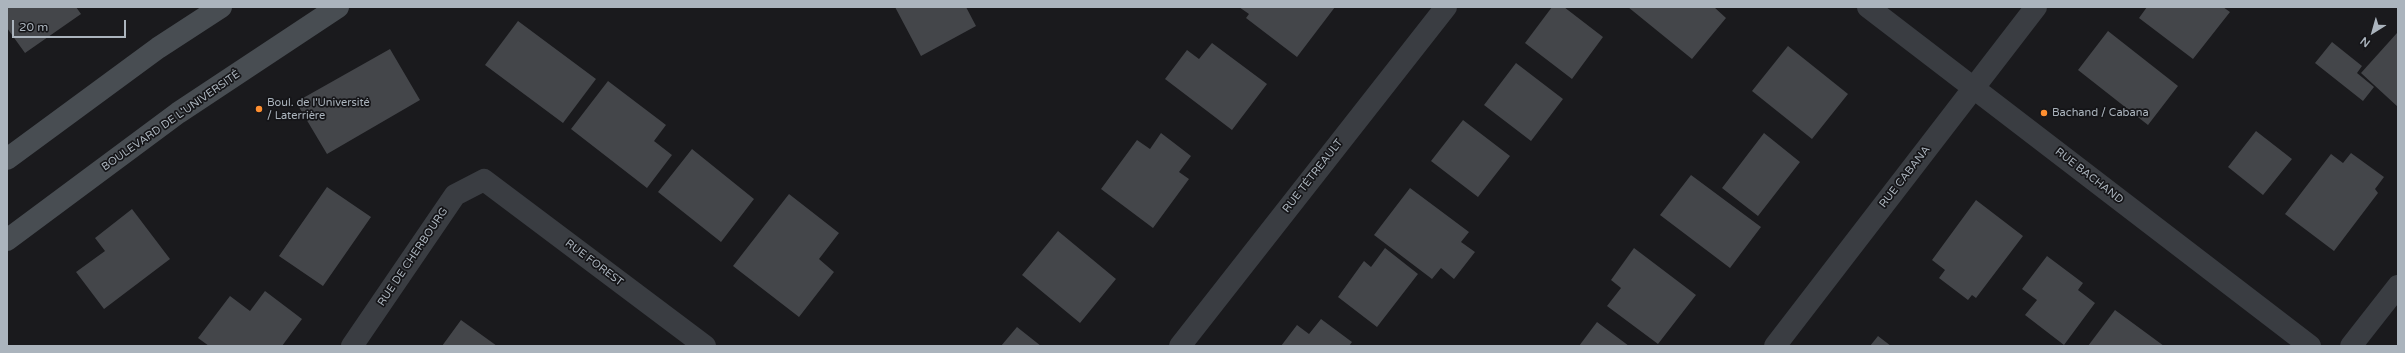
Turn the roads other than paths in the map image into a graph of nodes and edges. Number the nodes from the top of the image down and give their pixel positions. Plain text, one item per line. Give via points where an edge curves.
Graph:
1 (221, 7) edge
2 (338, 7) edge
3 (1446, 7) edge
4 (1868, 7) edge
5 (2036, 7) edge
6 (1974, 87) junction
7 (7, 159) edge
8 (484, 180) joint
9 (7, 240) edge
10 (2398, 286) edge
11 (352, 346) edge
12 (705, 346) edge
13 (1180, 346) edge
14 (1775, 346) edge
15 (2310, 346) edge
16 (2351, 346) edge

1 - 7 main road via 158,48
2 - 9 main road, BOULEVARD DE L'UNIVERSITÉ via 178,113
3 - 13 street, RUE TÉTREAULT
4 - 6 street, RUE BACHAND
5 - 6 street, RUE CABANA
6 - 14 street, RUE CABANA
6 - 15 street, RUE BACHAND
8 - 11 street, RUE DE CHERBOURG via 455,195
8 - 12 street, RUE FOREST
10 - 16 street

